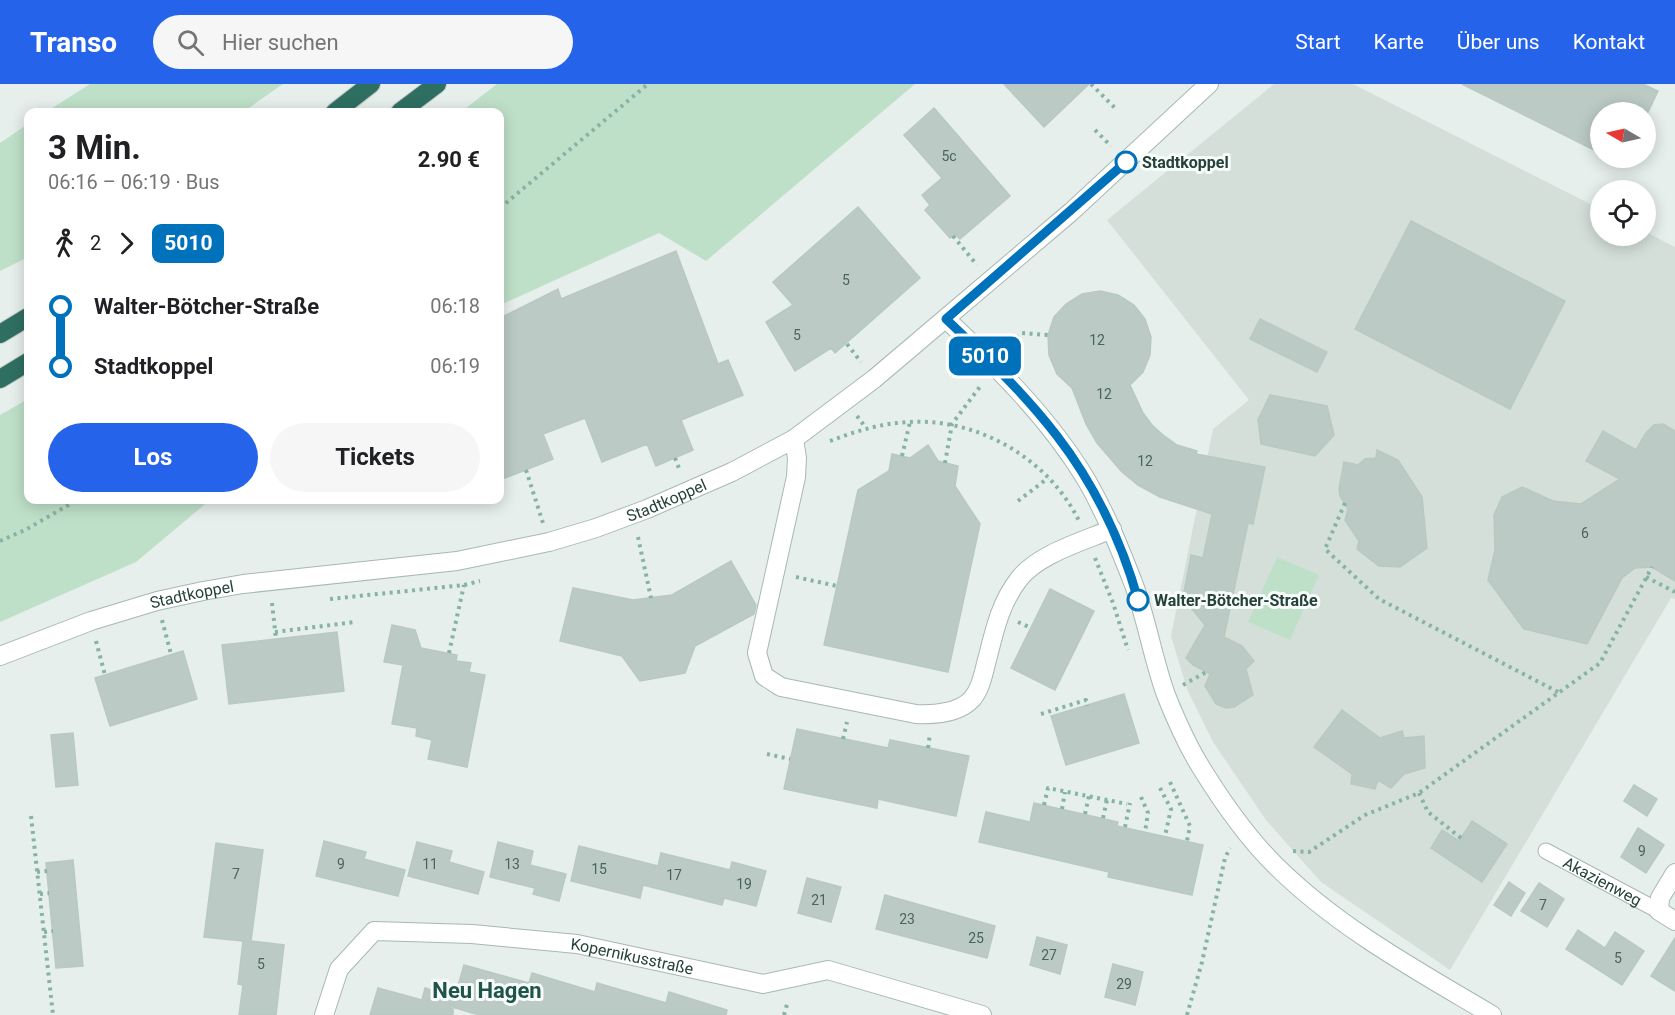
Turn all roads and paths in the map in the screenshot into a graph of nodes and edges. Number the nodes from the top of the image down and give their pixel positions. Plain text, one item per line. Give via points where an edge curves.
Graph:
1 (371, 84) edge
2 (437, 84) edge
3 (648, 84) edge
4 (1091, 84) edge
5 (1209, 84) edge
6 (340, 108) edge
7 (405, 108) edge
8 (1117, 110) dead end
9 (504, 205) edge
10 (953, 236) dead end
11 (991, 281) junction
12 (24, 319) edge
13 (946, 319) junction
14 (0, 334) edge
15 (24, 364) edge
16 (0, 379) edge
17 (910, 422) junction
18 (794, 439) junction
19 (902, 456) dead end
20 (797, 458) junction
21 (526, 470) dead end
22 (1048, 478) junction
23 (1018, 501) dead end
24 (1345, 503) dead end
25 (70, 504) edge
26 (1112, 529) junction
27 (648, 533) dead end
28 (638, 537) junction
29 (628, 540) dead end
30 (1088, 540) junction
31 (0, 541) edge
32 (549, 542) junction
33 (1652, 567) dead end
34 (774, 572) junction
35 (1646, 578) junction
36 (486, 579) dead end
37 (464, 585) junction
38 (837, 586) dead end
39 (1675, 592) edge
40 (651, 598) dead end
41 (329, 599) dead end
42 (157, 601) junction
43 (284, 602) dead end
44 (272, 603) junction
45 (261, 605) dead end
46 (173, 620) dead end
47 (91, 621) junction
48 (162, 622) junction
49 (355, 622) dead end
50 (151, 625) dead end
51 (275, 632) junction
52 (107, 639) dead end
53 (276, 639) dead end
54 (96, 643) junction
55 (86, 646) dead end
56 (449, 653) dead end
57 (171, 654) dead end
58 (0, 656) edge
59 (1130, 656) dead end
60 (105, 675) dead end
61 (1560, 693) junction
62 (1087, 706) dead end
63 (1041, 714) dead end
64 (766, 754) dead end
65 (790, 759) dead end
66 (1170, 782) dead end
67 (1160, 788) dead end
68 (1065, 792) junction
69 (1419, 793) junction
70 (1089, 796) junction
71 (1141, 797) dead end
72 (1107, 800) junction
73 (1044, 805) dead end
74 (1062, 809) dead end
75 (1085, 814) dead end
76 (31, 816) dead end
77 (1103, 818) dead end
78 (1125, 827) dead end
79 (1145, 832) dead end
80 (1165, 836) dead end
81 (1461, 838) dead end
82 (1187, 841) dead end
83 (1230, 848) dead end
84 (1546, 851) dead end
85 (1309, 852) dead end
86 (47, 871) dead end
87 (38, 872) junction
88 (1675, 873) edge
89 (49, 893) dead end
90 (40, 894) junction
91 (1659, 911) junction
92 (1675, 921) edge
93 (53, 931) dead end
94 (44, 932) junction
95 (55, 957) dead end
96 (47, 958) junction
97 (53, 1015) edge
98 (324, 1015) edge
99 (982, 1015) edge
100 (1187, 1015) edge
101 (1492, 1015) edge

1 - 6 highway
2 - 7 highway
3 - 9 path
4 - 8 path
5 - 11 street, Stadtkoppel
10 - 11 path
11 - 13 street, Stadtkoppel
12 - 14 highway
13 - 18 street, Stadtkoppel
13 - 26 street via 996,366 1058,437
15 - 16 highway
17 - 19 path
17 - 20 path via 866,428 817,445
17 - 22 path via 952,424 993,438 1023,455
18 - 20 street
18 - 32 street, Stadtkoppel via 688,492
20 - 34 street
21 - 32 path
22 - 23 path
22 - 30 path via 1074,511
24 - 61 path via 1325,549 1379,599
25 - 31 path
26 - 30 street
26 - 101 street via 1135,588 1166,694 1182,731 1205,775 1248,834 1298,886 1348,925
27 - 28 path
28 - 29 path
28 - 40 path
30 - 34 street via 1040,561 1020,577 999,613 980,686 971,700 954,710 933,715 781,687 764,676 757,652
30 - 59 path
32 - 42 street, Stadtkoppel via 457,561 243,584
33 - 35 path
34 - 38 path
35 - 39 path
35 - 61 path via 1600,663
36 - 37 path
37 - 41 path
37 - 56 path
42 - 47 street, Stadtkoppel
42 - 48 path
43 - 44 path
44 - 45 path
44 - 51 path
46 - 48 path
47 - 54 path
47 - 58 street, Stadtkoppel
48 - 50 path
48 - 57 path
49 - 51 path
51 - 53 path
52 - 54 path
54 - 55 path
54 - 60 path
61 - 69 path
62 - 63 path via 1086,700
64 - 65 path
66 - 82 path via 1190,826
67 - 80 path via 1171,809
68 - 70 path
68 - 73 path via 1048,788
68 - 74 path
69 - 81 path via 1428,812
69 - 85 path via 1365,815
70 - 72 path
70 - 75 path
71 - 79 path via 1148,813
72 - 77 path
72 - 78 path via 1128,804
76 - 87 path
83 - 100 path
84 - 91 lane, Akazienweg
86 - 87 path
87 - 90 path
88 - 91 street, Akazienweg via 1660,898
89 - 90 path
90 - 94 path
91 - 92 street, Akazienweg
93 - 94 path
94 - 96 path
95 - 96 path
96 - 97 path
98 - 99 street, Kopernikusstraße via 339,969 374,931 472,934 577,944 763,984 828,970

